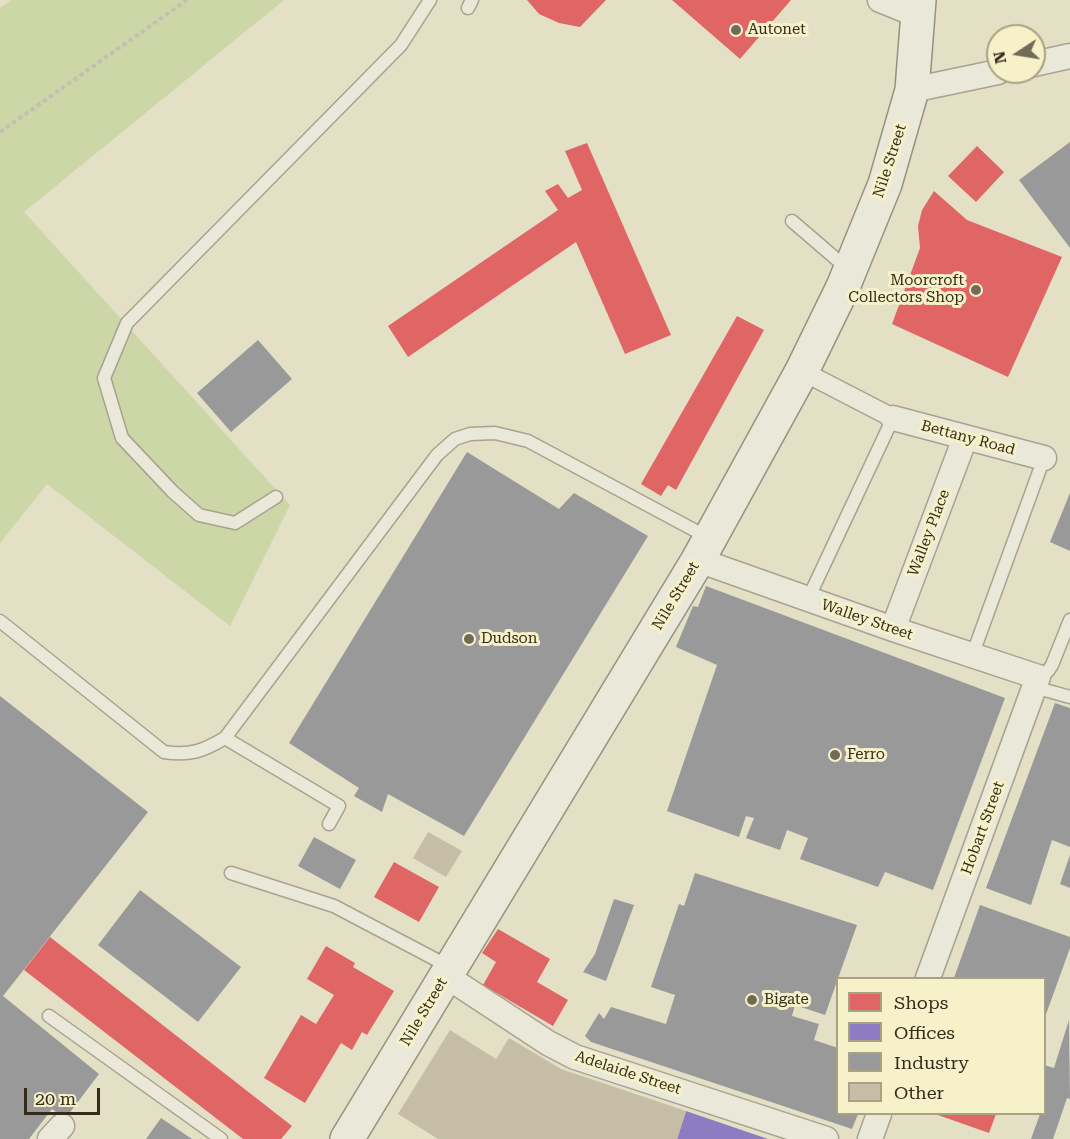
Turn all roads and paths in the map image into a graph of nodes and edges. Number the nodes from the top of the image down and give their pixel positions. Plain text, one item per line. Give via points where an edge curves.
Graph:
1 (187, 0) edge
2 (430, 0) edge
3 (880, 0) edge
4 (918, 8) edge
5 (1070, 56) edge
6 (1046, 61) edge
7 (986, 75) edge
8 (912, 90) junction
9 (0, 132) edge
10 (792, 221) dead end
11 (850, 270) junction
12 (802, 370) junction
13 (893, 418) junction
14 (965, 438) junction
15 (1044, 458) joint
16 (276, 497) dead end
17 (704, 549) junction
18 (808, 599) junction
19 (1070, 620) edge
20 (0, 621) edge
21 (893, 629) junction
22 (972, 656) junction
23 (1036, 682) junction
24 (1070, 697) edge
25 (225, 738) junction
26 (329, 824) dead end
27 (231, 873) dead end
28 (448, 972) junction
29 (928, 977) edge
30 (49, 1016) dead end
31 (878, 1115) edge
32 (357, 1134) edge
33 (221, 1139) edge
34 (826, 1139) edge
35 (870, 1139) edge

1 - 9 path
2 - 16 lane via 401,45 127,323 104,378 122,438 199,515 235,523
3 - 4 street
4 - 8 main road, Nile Street
5 - 6 street
7 - 8 street
8 - 11 main road, Nile Street via 885,184
10 - 11 lane
11 - 12 main road, Nile Street
12 - 13 street
12 - 17 main road, Nile Street
13 - 14 street, Bettany Road
13 - 18 lane
14 - 15 street, Bettany Road
14 - 21 street, Walley Place
15 - 22 lane
17 - 18 street, Walley Street
17 - 25 lane via 528,441 495,433 455,439 437,455
17 - 28 main road, Nile Street
18 - 21 street, Walley Street
19 - 23 lane via 1053,665
20 - 25 lane via 164,752 202,752
21 - 22 street, Walley Street
22 - 23 street, Walley Street
23 - 24 lane
23 - 29 street, Hobart Street
25 - 26 lane via 339,806
27 - 28 lane via 334,906
28 - 32 main road, Nile Street
28 - 34 street, Adelaide Street via 548,1043 575,1057
30 - 33 lane
31 - 35 street

